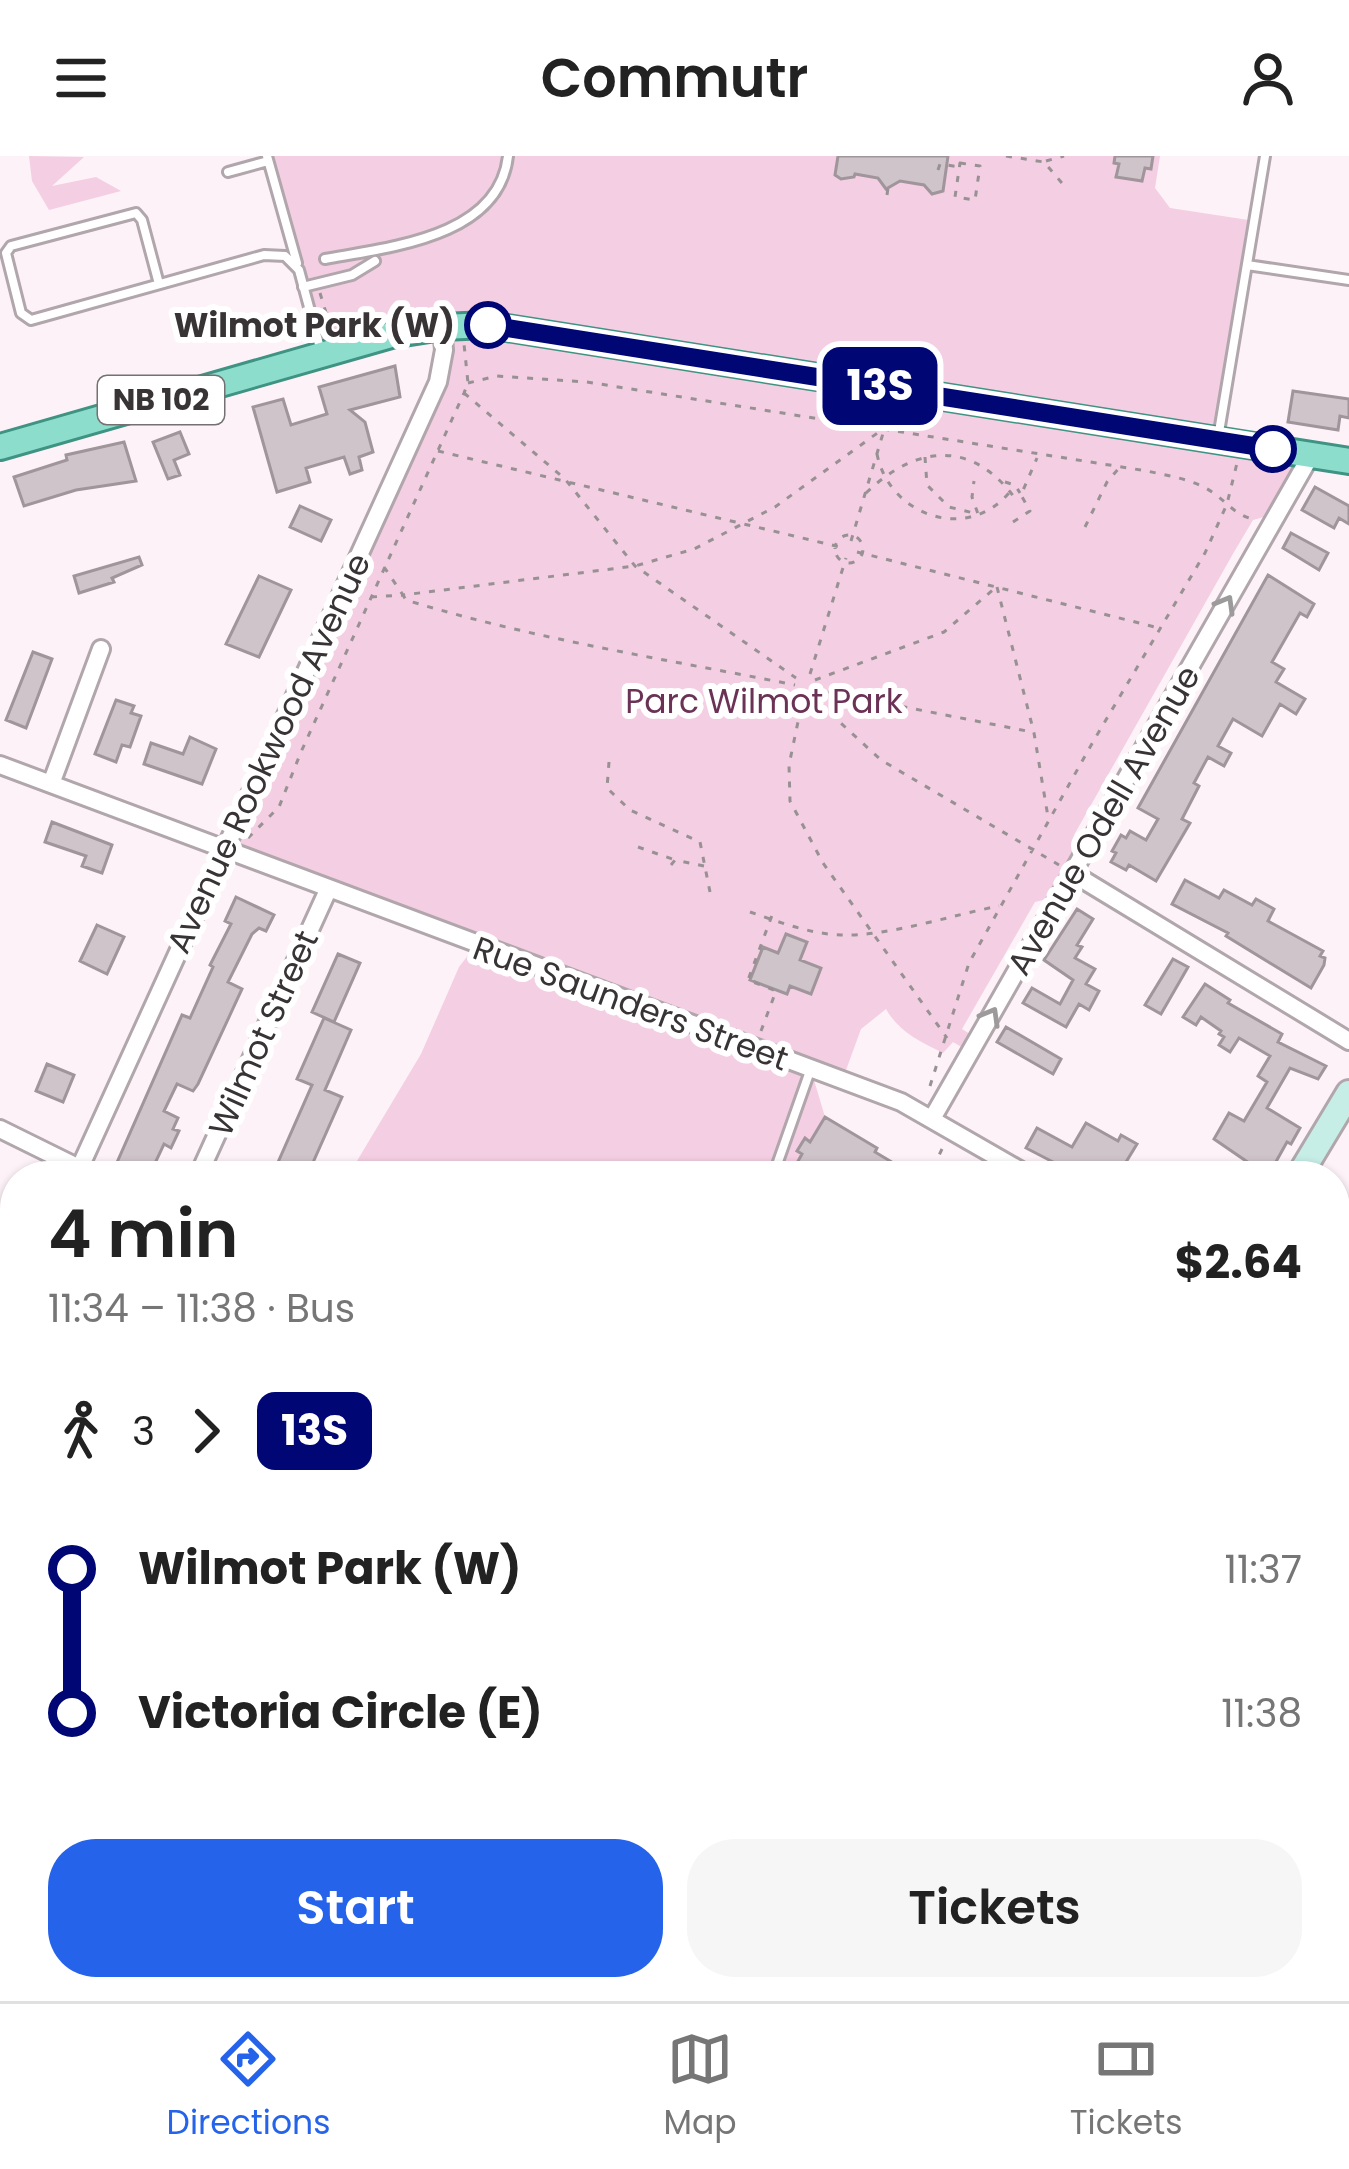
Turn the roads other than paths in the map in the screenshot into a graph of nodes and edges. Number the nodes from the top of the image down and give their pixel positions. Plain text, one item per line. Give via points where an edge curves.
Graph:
1 (508, 156) edge
2 (1265, 156) edge
3 (267, 159) edge
4 (228, 172) dead end
5 (3, 254) edge
6 (325, 259) dead end
7 (375, 261) dead end
8 (1247, 265) junction
9 (299, 270) junction
10 (1349, 280) edge
11 (159, 284) junction
12 (303, 286) junction
13 (442, 327) junction
14 (321, 355) junction
15 (1217, 440) junction
16 (0, 447) edge
17 (1311, 455) junction
18 (1349, 461) edge
19 (101, 649) dead end
20 (0, 765) edge
21 (51, 784) junction
22 (222, 850) junction
23 (1069, 871) junction
24 (328, 890) junction
25 (1349, 1041) edge
26 (810, 1069) junction
27 (1349, 1093) edge
28 (933, 1117) junction
29 (0, 1130) edge
30 (58, 1161) edge
31 (83, 1161) edge
32 (205, 1161) edge
33 (778, 1161) edge
34 (1005, 1161) edge
35 (1308, 1161) edge

1 - 6 lane via 492,202 472,219
2 - 8 lane
3 - 4 lane
3 - 9 lane
5 - 11 lane via 26,319
5 - 11 lane via 136,213
7 - 12 lane
8 - 10 lane
8 - 15 lane
9 - 11 lane via 274,254
9 - 12 lane
12 - 14 lane
13 - 14 main road, NB 102
13 - 15 main road, NB 102 via 488,325
13 - 22 street, Avenue Rookwood Avenue via 438,382
14 - 16 main road, NB 102
15 - 17 main road, NB 102
17 - 18 main road, NB 102
23 -> 17 street, Avenue Odell Avenue
19 - 21 street
20 - 21 street, Rue Saunders Street
21 - 22 street, Rue Saunders Street
22 - 24 street, Rue Saunders Street
22 - 31 street, Avenue Rookwood Avenue
23 - 25 street
28 -> 23 street, Avenue Odell Avenue
24 - 26 street, Rue Saunders Street
24 - 32 street, Wilmot Street
26 - 28 street, Rue Saunders Street
26 - 33 lane
27 - 35 main road
28 - 34 street, Rue Saunders Street
29 - 30 street

